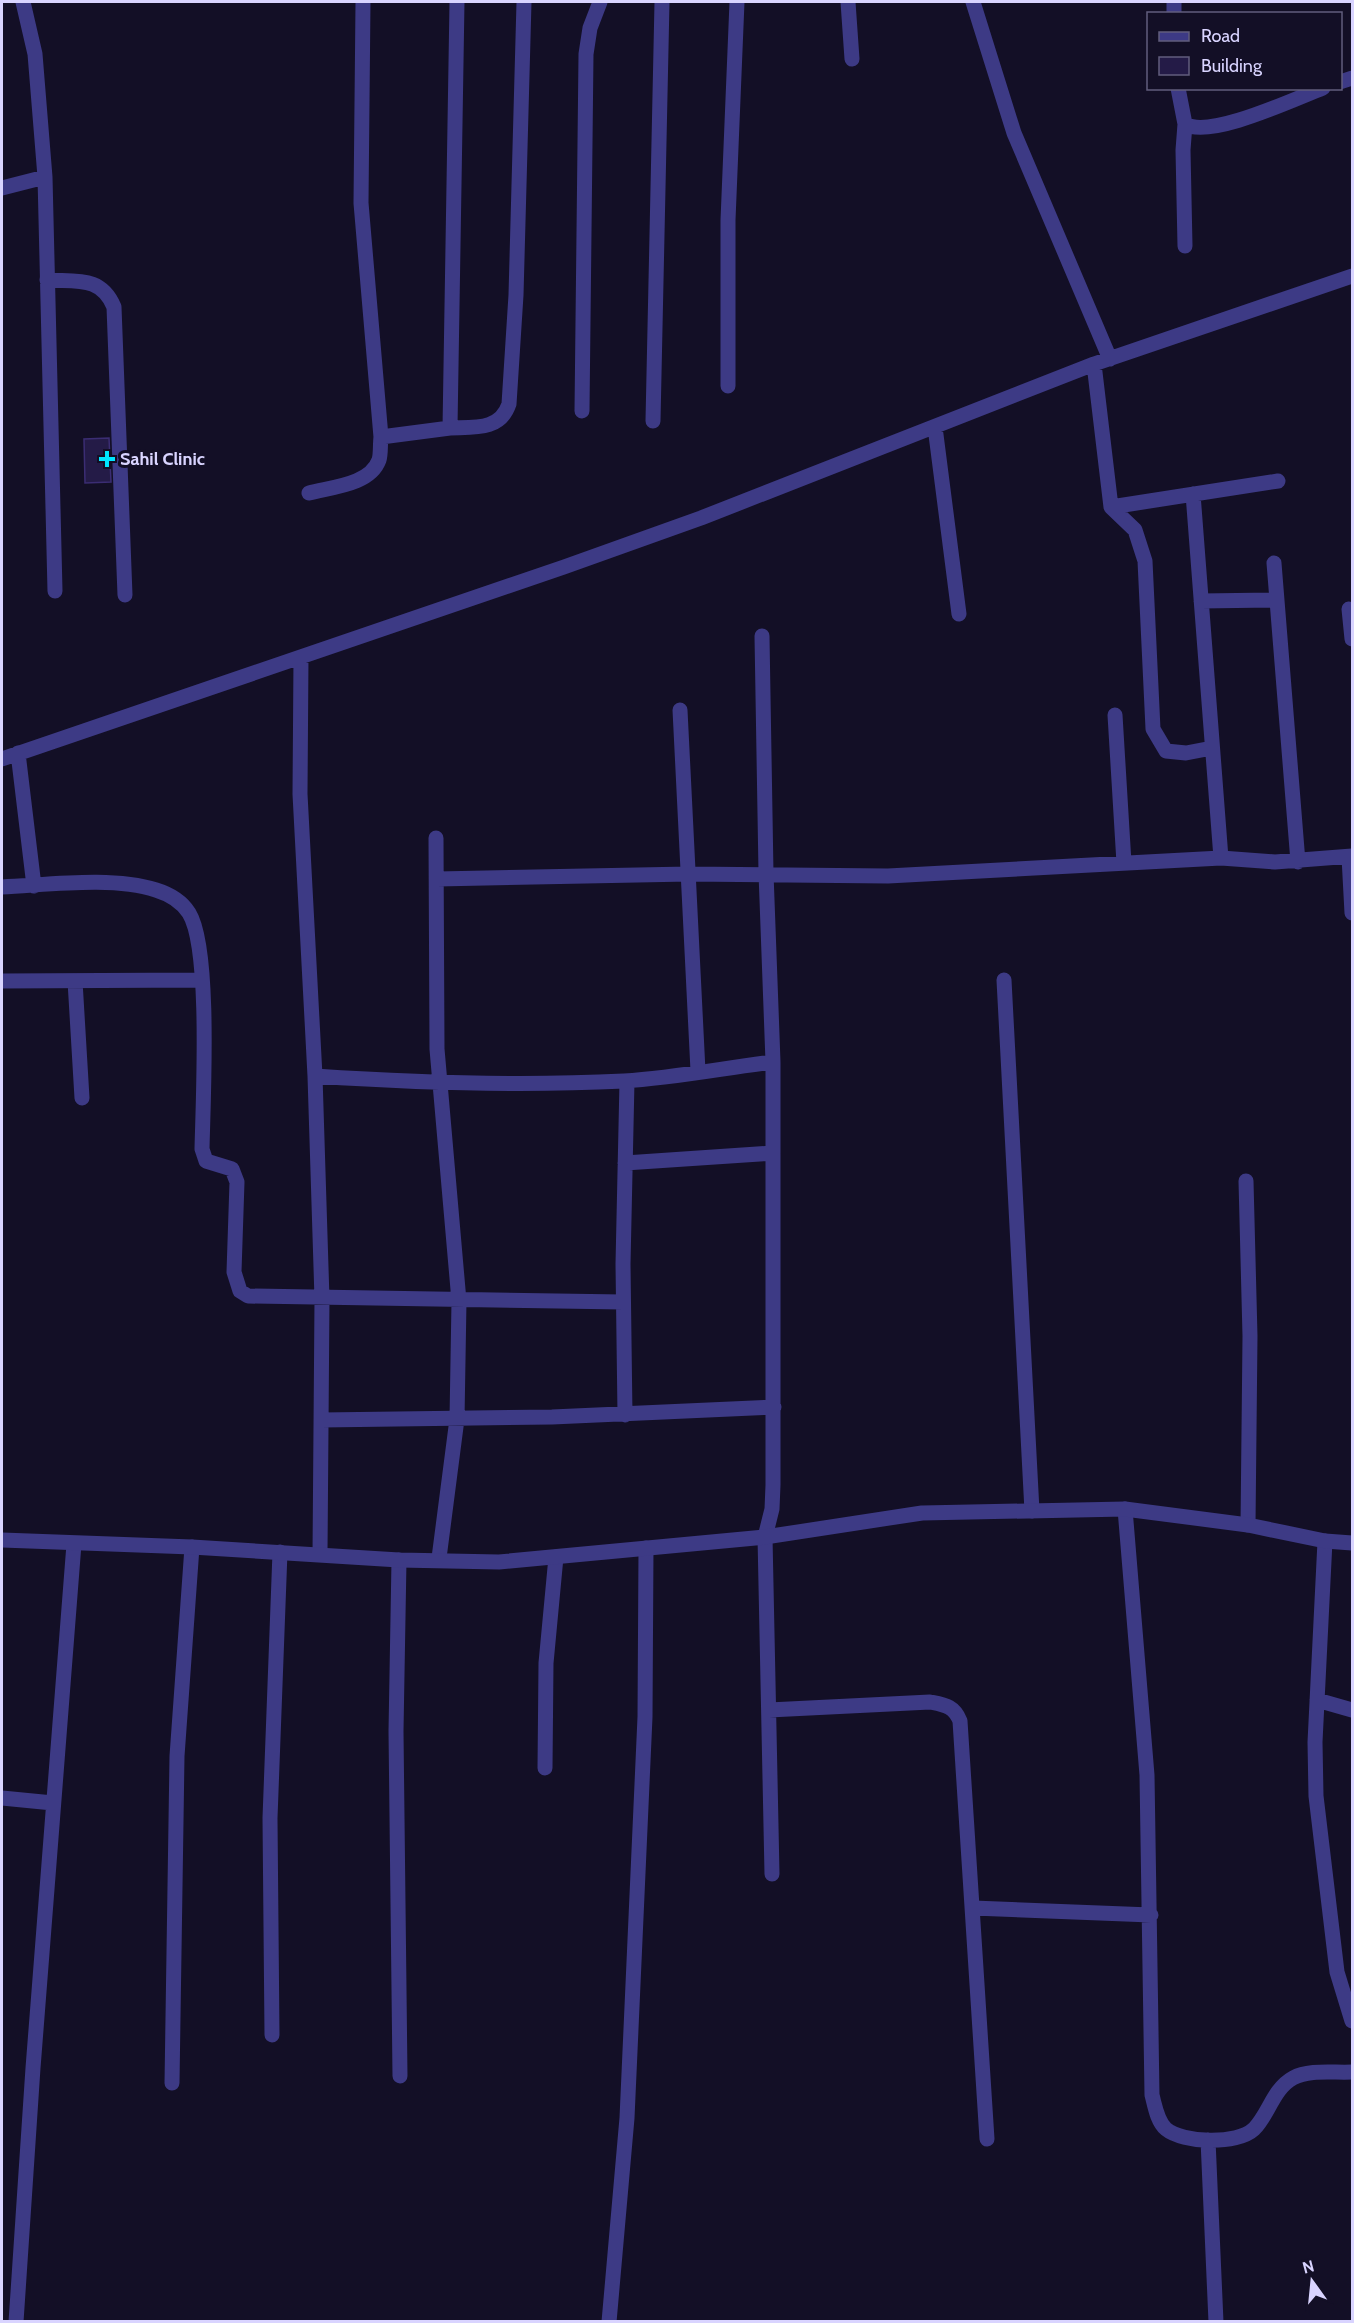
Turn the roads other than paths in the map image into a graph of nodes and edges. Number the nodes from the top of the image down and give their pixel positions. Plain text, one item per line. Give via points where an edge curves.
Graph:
1 (23, 2) edge
2 (363, 2) edge
3 (457, 2) edge
4 (524, 2) edge
5 (600, 2) edge
6 (662, 2) edge
7 (737, 2) edge
8 (848, 2) edge
9 (972, 2) edge
10 (852, 59) dead end
11 (1178, 90) edge
12 (1318, 90) edge
13 (1185, 124) junction
14 (45, 177) junction
15 (2, 188) edge
16 (1185, 246) dead end
17 (1353, 276) edge
18 (47, 280) junction
19 (1110, 359) junction
20 (1094, 364) junction
21 (728, 386) dead end
22 (582, 411) dead end
23 (653, 421) dead end
24 (935, 427) junction
25 (450, 428) junction
26 (381, 437) junction
27 (1278, 481) dead end
28 (309, 493) dead end
29 (1193, 494) junction
30 (1111, 507) junction
31 (1275, 563) dead end
32 (55, 591) dead end
33 (125, 595) dead end
34 (1277, 600) junction
35 (1201, 601) junction
36 (1349, 609) dead end
37 (959, 614) dead end
38 (762, 636) dead end
39 (1353, 639) edge
40 (301, 657) junction
41 (680, 710) dead end
42 (1115, 715) dead end
43 (1212, 748) junction
44 (18, 753) junction
45 (2, 759) edge
46 (436, 838) dead end
47 (1351, 856) edge
48 (1221, 858) junction
49 (1298, 862) junction
50 (1124, 863) junction
51 (766, 873) junction
52 (689, 874) junction
53 (437, 879) junction
54 (34, 886) junction
55 (2, 887) edge
56 (1353, 913) edge
57 (201, 980) junction
58 (1004, 980) dead end
59 (2, 981) edge
60 (75, 981) junction
61 (773, 1062) junction
62 (698, 1071) junction
63 (315, 1076) junction
64 (627, 1080) junction
65 (439, 1084) junction
66 (82, 1098) dead end
67 (773, 1154) junction
68 (625, 1163) junction
69 (1246, 1181) dead end
70 (322, 1299) junction
71 (459, 1301) junction
72 (623, 1302) junction
73 (774, 1407) junction
74 (626, 1415) junction
75 (456, 1419) junction
76 (321, 1420) junction
77 (1125, 1509) junction
78 (1032, 1511) junction
79 (1248, 1525) junction
80 (765, 1537) junction
81 (2, 1540) edge
82 (1325, 1541) junction
83 (1353, 1543) edge
84 (74, 1544) junction
85 (192, 1547) junction
86 (646, 1548) junction
87 (280, 1552) junction
88 (320, 1554) junction
89 (555, 1557) junction
90 (439, 1558) junction
91 (399, 1560) junction
92 (1317, 1700) junction
93 (769, 1710) junction
94 (1353, 1710) edge
95 (545, 1768) dead end
96 (2, 1798) edge
97 (53, 1803) junction
98 (772, 1874) dead end
99 (973, 1908) junction
100 (1151, 1915) junction
101 (1353, 2021) edge
102 (273, 2035) dead end
103 (1353, 2072) edge
104 (400, 2076) dead end
105 (172, 2083) dead end
106 (987, 2139) dead end
107 (1208, 2140) junction
108 (16, 2322) edge
109 (609, 2322) edge
110 (1216, 2322) edge

1 - 14 street via 34,54
2 - 26 street via 361,203
3 - 25 street
4 - 25 street via 509,404 502,419 490,425
5 - 22 street via 586,54
6 - 23 street
7 - 21 street via 728,220
8 - 10 street
9 - 19 street via 1014,133
11 - 13 street
12 - 13 street via 1205,129
13 - 16 street
14 - 15 street
14 - 18 street
17 - 19 street
18 - 32 street
18 - 33 street via 94,284 109,294 114,307
19 - 20 street
20 - 24 street
20 - 30 street
24 - 37 street
24 - 40 street via 690,522
25 - 26 street
26 - 28 street via 379,460 369,475
27 - 29 street
29 - 30 street
29 - 35 street
30 - 43 street via 1135,530 1145,561 1153,729 1166,750 1186,753
31 - 34 street
34 - 35 street
34 - 49 street
35 - 43 street
36 - 39 street
38 - 51 street
40 - 44 street
40 - 63 street via 300,794
41 - 52 street
42 - 50 street
43 - 48 street
44 - 45 street
44 - 54 street
46 - 53 street
47 - 49 street
47 - 56 street
48 - 49 street
48 - 50 street
50 - 51 street via 888,876
51 - 52 street
51 - 61 street
52 - 53 street
52 - 62 street
53 - 65 street
54 - 55 street
54 - 57 street via 131,884 178,900 197,934
57 - 60 street
57 - 70 street via 202,1149 206,1161 232,1169 237,1182 236,1283 248,1296
58 - 78 street
59 - 60 street
60 - 66 street
61 - 62 street
61 - 67 street
62 - 64 street
63 - 65 street
63 - 70 street
64 - 65 street
64 - 68 street
65 - 71 street
67 - 68 street
67 - 73 street
68 - 72 street
69 - 79 street via 1250,1336
70 - 71 street
70 - 76 street
71 - 72 street
71 - 75 street
72 - 74 street
73 - 74 street
73 - 80 street via 772,1509
74 - 75 street
75 - 76 street
75 - 90 street
76 - 88 street
77 - 78 street
77 - 79 street
77 - 100 street via 1147,1775
78 - 80 street via 922,1513
79 - 82 street
80 - 86 street
80 - 93 street
81 - 84 street
82 - 83 street
82 - 92 street
84 - 85 street
84 - 97 street
85 - 87 street
85 - 105 street via 177,1755
86 - 89 street
86 - 109 street via 645,1717 627,2118
87 - 88 street
87 - 102 street via 270,1818
88 - 91 street
89 - 90 street via 499,1562
89 - 95 street via 546,1663
90 - 91 street
91 - 104 street via 396,1731
92 - 94 street
92 - 101 street via 1316,1796 1337,1972
93 - 98 street
93 - 99 street via 930,1702 956,1711 960,1721
96 - 97 street
97 - 108 street
99 - 100 street
99 - 106 street
100 - 107 street via 1152,2095 1166,2129
103 - 107 street via 1306,2073 1293,2078 1282,2087 1254,2130 1240,2138
107 - 110 street

